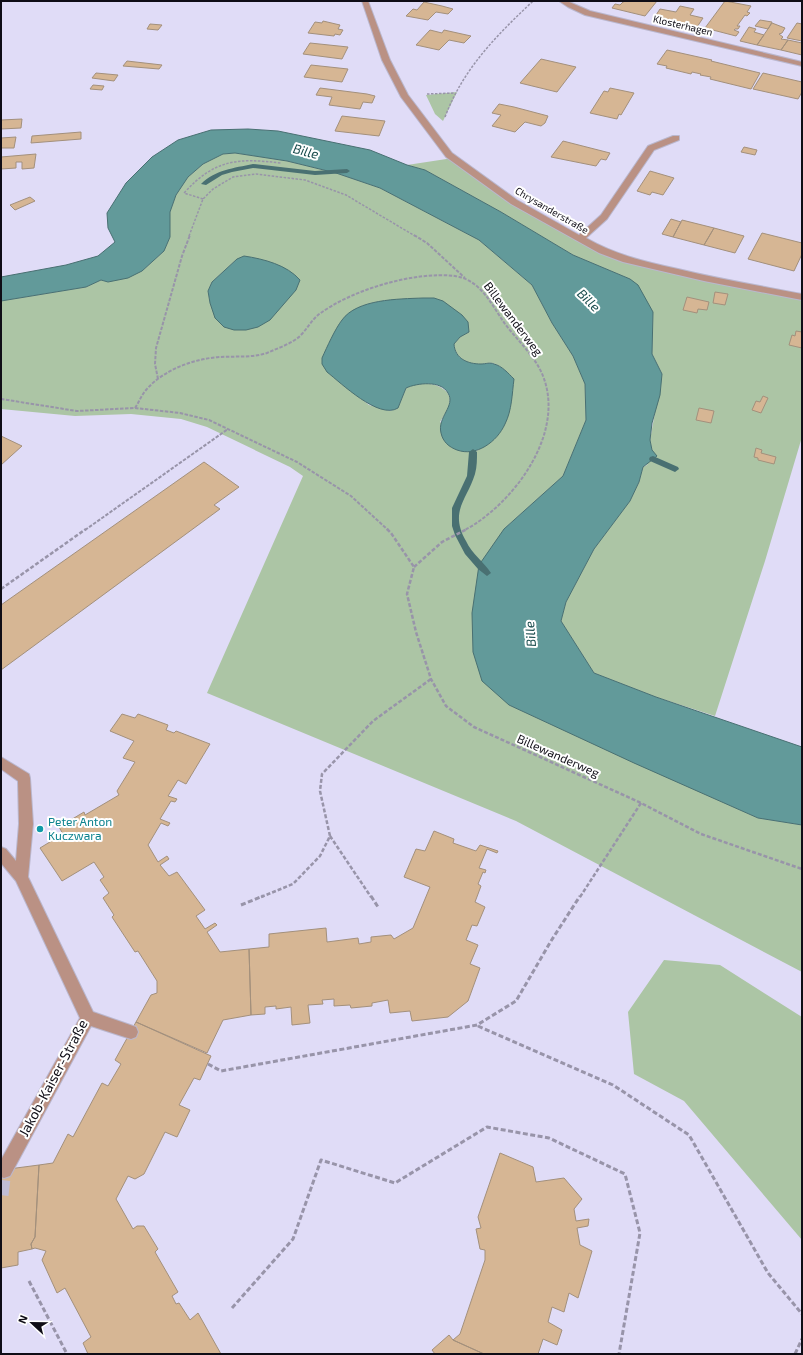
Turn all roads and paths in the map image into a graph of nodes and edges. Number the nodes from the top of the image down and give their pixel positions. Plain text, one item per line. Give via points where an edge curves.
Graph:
1 (365, 1) edge
2 (533, 1) edge
3 (562, 1) edge
4 (802, 64) edge
5 (436, 138) junction
6 (676, 138) dead end
7 (281, 162) dead end
8 (203, 199) junction
9 (580, 239) junction
10 (465, 278) junction
11 (802, 297) edge
12 (158, 379) junction
13 (2, 399) edge
14 (135, 408) junction
15 (228, 429) junction
16 (414, 567) junction
17 (1, 589) edge
18 (431, 679) junction
19 (1, 762) edge
20 (641, 803) junction
21 (330, 836) junction
22 (1, 853) edge
23 (802, 869) edge
24 (21, 877) junction
25 (241, 905) dead end
26 (378, 908) dead end
27 (88, 1018) junction
28 (477, 1025) junction
29 (131, 1032) dead end
30 (208, 1064) dead end
31 (4, 1170) dead end
32 (29, 1281) dead end
33 (232, 1308) dead end
34 (802, 1314) edge
35 (802, 1339) edge
36 (67, 1354) edge
37 (619, 1354) edge
38 (795, 1354) edge

1 - 5 street, Chrysanderstraße via 386,60 404,95
2 - 5 path via 475,62 455,93
3 - 4 street, Klosterhagen via 588,13
5 - 9 street, Chrysanderstraße via 449,155 508,198
6 - 9 street via 651,148 604,217
7 - 8 path via 252,159 228,162 206,172 184,193
8 - 10 path via 213,189 233,177 256,174 305,180 346,195 383,216 427,243
8 - 12 path via 182,256 156,348 155,364
9 - 11 street, Chrysanderstraße via 626,260
10 - 12 path, Billewanderweg via 441,276 389,283 361,291 316,317 299,336 283,346 262,354 216,357 191,363
10 - 16 path, Billewanderweg via 479,285 532,356 546,385 549,412 539,450 512,494 479,522 442,542
12 - 14 path, Billewanderweg via 146,390
13 - 14 path via 77,411
14 - 15 path via 180,413 209,420
15 - 16 path via 297,462 351,496 391,533
15 - 17 path
16 - 18 path, Billewanderweg via 407,594
18 - 20 path, Billewanderweg via 446,706 474,728
18 - 21 path via 373,721 322,774 320,791
19 - 24 street via 24,778 26,824
20 - 23 path, Billewanderweg via 701,834
20 - 28 path via 551,941 516,1001
21 - 25 path via 320,856 293,884
21 - 26 path
22 - 24 street, Jakob-Kaiser-Straße
24 - 27 street, Jakob-Kaiser-Straße
27 - 29 street
27 - 31 street, Jakob-Kaiser-Straße
28 - 30 path via 221,1071
28 - 34 path via 612,1085 689,1135 768,1273
32 - 36 path
33 - 37 path via 293,1239 321,1160 395,1183 487,1127 549,1138 625,1174 640,1233
35 - 38 path

